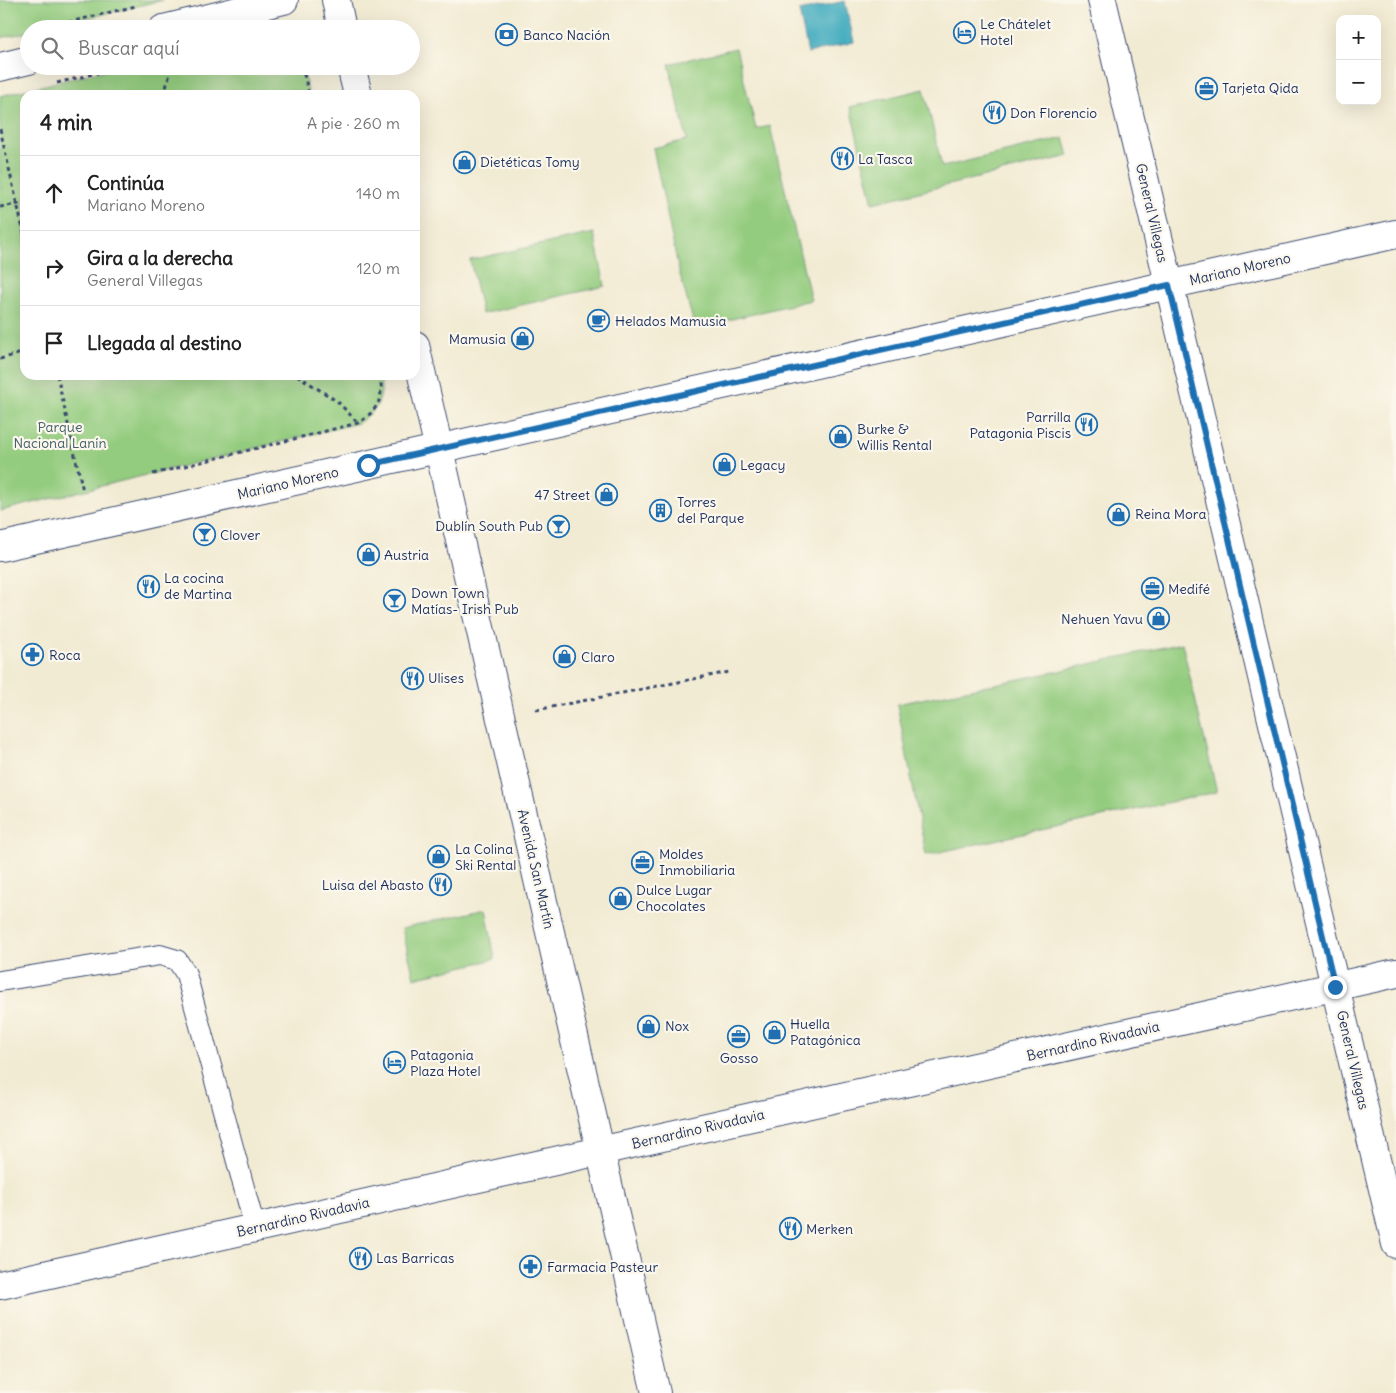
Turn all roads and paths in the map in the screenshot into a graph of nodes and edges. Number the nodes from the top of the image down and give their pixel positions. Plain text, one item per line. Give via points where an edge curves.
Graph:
1 (336, 0) edge
2 (1102, 0) edge
3 (274, 1) edge
4 (144, 4) dead end
5 (78, 20) edge
6 (199, 20) edge
7 (340, 20) edge
8 (20, 62) edge
9 (0, 67) edge
10 (89, 75) edge
11 (170, 75) edge
12 (304, 75) edge
13 (353, 75) edge
14 (48, 85) dead end
15 (165, 90) edge
16 (308, 90) edge
17 (357, 90) edge
18 (0, 129) edge
19 (18, 205) junction
20 (0, 207) edge
21 (20, 214) edge
22 (1396, 234) edge
23 (1169, 285) junction
24 (20, 353) edge
25 (0, 359) edge
26 (420, 367) edge
27 (58, 380) edge
28 (305, 380) edge
29 (381, 380) edge
30 (358, 423) junction
31 (439, 449) junction
32 (149, 475) dead end
33 (92, 489) dead end
34 (0, 547) edge
35 (729, 672) dead end
36 (501, 717) junction
37 (1396, 973) edge
38 (0, 981) edge
39 (1335, 987) junction
40 (601, 1151) junction
41 (255, 1228) junction
42 (1396, 1244) edge
43 (0, 1285) edge
44 (656, 1393) edge

1 - 7 street
2 - 23 street, General Villegas
3 - 6 street
4 - 5 path
8 - 9 street
10 - 14 path
11 - 15 path
12 - 16 path
13 - 17 street
18 - 19 path
19 - 20 path
19 - 21 path
22 - 23 street, Mariano Moreno
23 - 31 street, Mariano Moreno
23 - 39 street, General Villegas
24 - 25 path
26 - 31 street, Avenida San Martín
27 - 33 path via 83,491
28 - 30 path via 338,402
29 - 30 path via 379,402 371,414
30 - 32 path
31 - 34 street, Mariano Moreno
31 - 36 street, Avenida San Martín
35 - 36 path
36 - 40 street, Avenida San Martín
37 - 39 street, Bernardino Rivadavia
38 - 41 lane via 160,955 177,960 186,974
39 - 40 street, Bernardino Rivadavia
39 - 42 street, General Villegas
40 - 41 street, Bernardino Rivadavia
40 - 44 street, Avenida San Martín
41 - 43 street, Bernardino Rivadavia

